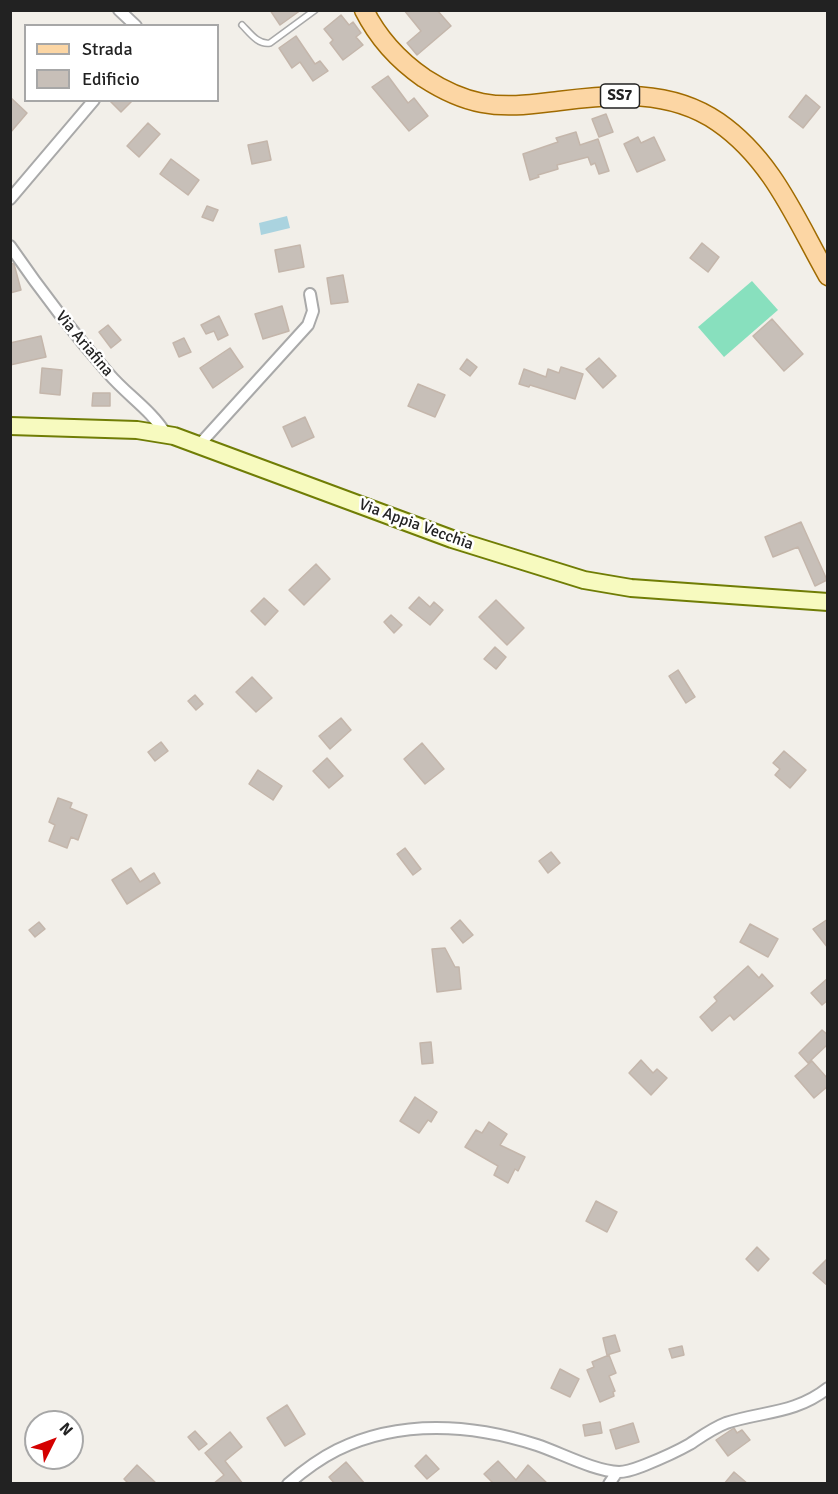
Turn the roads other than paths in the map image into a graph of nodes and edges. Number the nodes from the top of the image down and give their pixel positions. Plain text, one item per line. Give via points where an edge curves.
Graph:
1 (119, 10) edge
2 (315, 10) edge
3 (364, 10) edge
4 (134, 24) edge
5 (242, 25) dead end
6 (92, 102) edge
7 (10, 199) edge
8 (10, 246) edge
9 (828, 276) edge
10 (310, 294) dead end
11 (10, 426) edge
12 (166, 434) junction
13 (199, 445) junction
14 (828, 602) edge
15 (828, 1388) edge
16 (617, 1472) junction
17 (288, 1484) edge
18 (609, 1484) edge

1 - 4 street
2 - 5 lane via 270,44 258,41
3 - 9 main road, SS7 via 401,61 438,86 471,100 522,105 645,96 681,104 712,118 740,139 771,176
6 - 7 street
8 - 12 street, Via Ariafina via 72,332
10 - 13 street via 313,311 308,325
11 - 12 main road, Via Appia Vecchia
12 - 13 main road, Via Appia Vecchia
13 - 14 main road, Via Appia Vecchia via 452,539 584,580 631,588
15 - 16 street via 797,1407 722,1425 669,1455
16 - 17 street via 510,1437 433,1427 395,1432 346,1446
16 - 18 street

